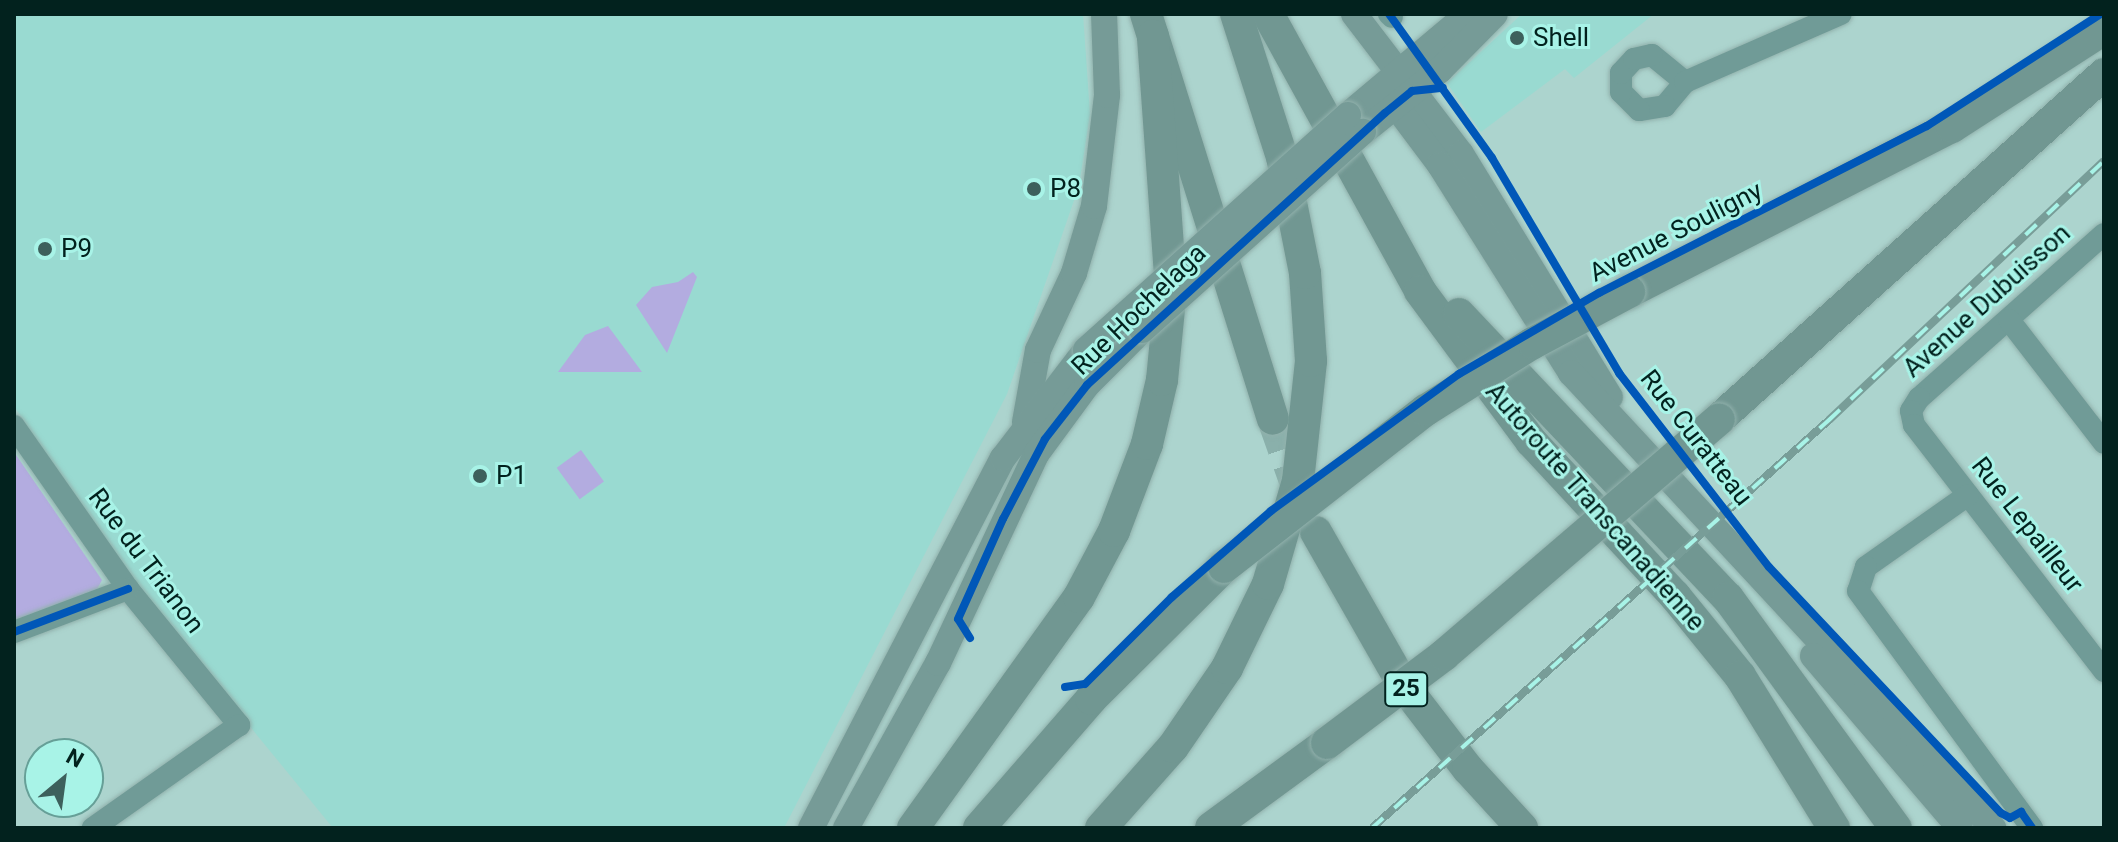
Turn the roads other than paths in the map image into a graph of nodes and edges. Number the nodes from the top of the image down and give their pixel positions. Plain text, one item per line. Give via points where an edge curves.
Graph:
1 (1104, 14) edge
2 (1236, 14) edge
3 (1268, 14) edge
4 (1354, 14) edge
5 (1468, 14) edge
6 (1495, 14) edge
7 (1841, 14) edge
8 (1150, 25) edge
9 (2104, 29) edge
10 (2104, 74) edge
11 (1685, 82) dead end
12 (1402, 89) junction
13 (1344, 119) junction
14 (2104, 234) edge
15 (2009, 320) junction
16 (1054, 327) junction
17 (1087, 368) junction
18 (1911, 411) joint
19 (1273, 419) tunnel mouth
20 (14, 426) edge
21 (1025, 426) junction
22 (2104, 443) edge
23 (1968, 495) junction
24 (1316, 532) tunnel mouth
25 (1746, 567) junction
26 (128, 589) junction
27 (14, 632) edge
28 (2104, 671) edge
29 (1106, 822) edge
30 (93, 828) edge
31 (811, 828) edge
32 (846, 828) edge
33 (913, 828) edge
34 (979, 828) edge
35 (1211, 828) edge
36 (1522, 828) edge
37 (1834, 828) edge
38 (1896, 828) edge
39 (1960, 828) edge
40 (1993, 828) edge
41 (2032, 828) edge

1 - 16 main road via 1108,86 1099,175 1086,237
2 - 29 highway via 1293,206 1308,293 1311,361 1298,481 1285,536 1227,668 1185,731
3 - 13 highway, Autoroute Transcanadienne
4 - 12 main road, Rue Curatteau
5 - 12 main road, Rue Hochelaga
6 - 12 main road, Rue Hochelaga via 1456,56
7 - 11 street
8 - 19 highway
8 - 33 highway via 1171,279 1165,359 1147,444 1114,531 1079,597
9 - 34 highway, Avenue Souligny, bridge via 1952,127 1629,292 1509,357 1417,416 1224,567 1101,688
10 - 35 highway, bridge via 1719,419 1444,655
12 - 13 main road, Rue Hochelaga
12 - 25 main road, Rue Curatteau via 1461,154 1654,463
13 - 17 main road, Rue Hochelaga, bridge
13 - 37 highway, Autoroute Transcanadienne via 1420,291 1489,388 1716,645 1772,724
13 - 38 highway via 1455,308 1728,598
14 - 15 street, Avenue Dubuisson
15 - 18 street, Avenue Dubuisson via 1919,398
15 - 22 street
16 - 17 main road via 1060,352
16 - 21 main road via 1036,359
17 - 21 main road, Rue Hochelaga
17 - 32 main road, Rue Hochelaga via 1025,473 938,663
18 - 23 street, Rue Lepailleur via 1914,425
20 - 26 street, Rue du Trianon
21 - 31 main road, Rue Hochelaga via 989,484
23 - 28 street, Rue Lepailleur
23 - 41 street via 1866,567 1857,582 1863,600
24 - 36 highway, 25 via 1362,620 1425,715
25 - 39 main road, Rue Curatteau via 1835,685
25 - 40 main road, Rue Curatteau
26 - 27 street
26 - 30 street, Rue du Trianon via 239,725

